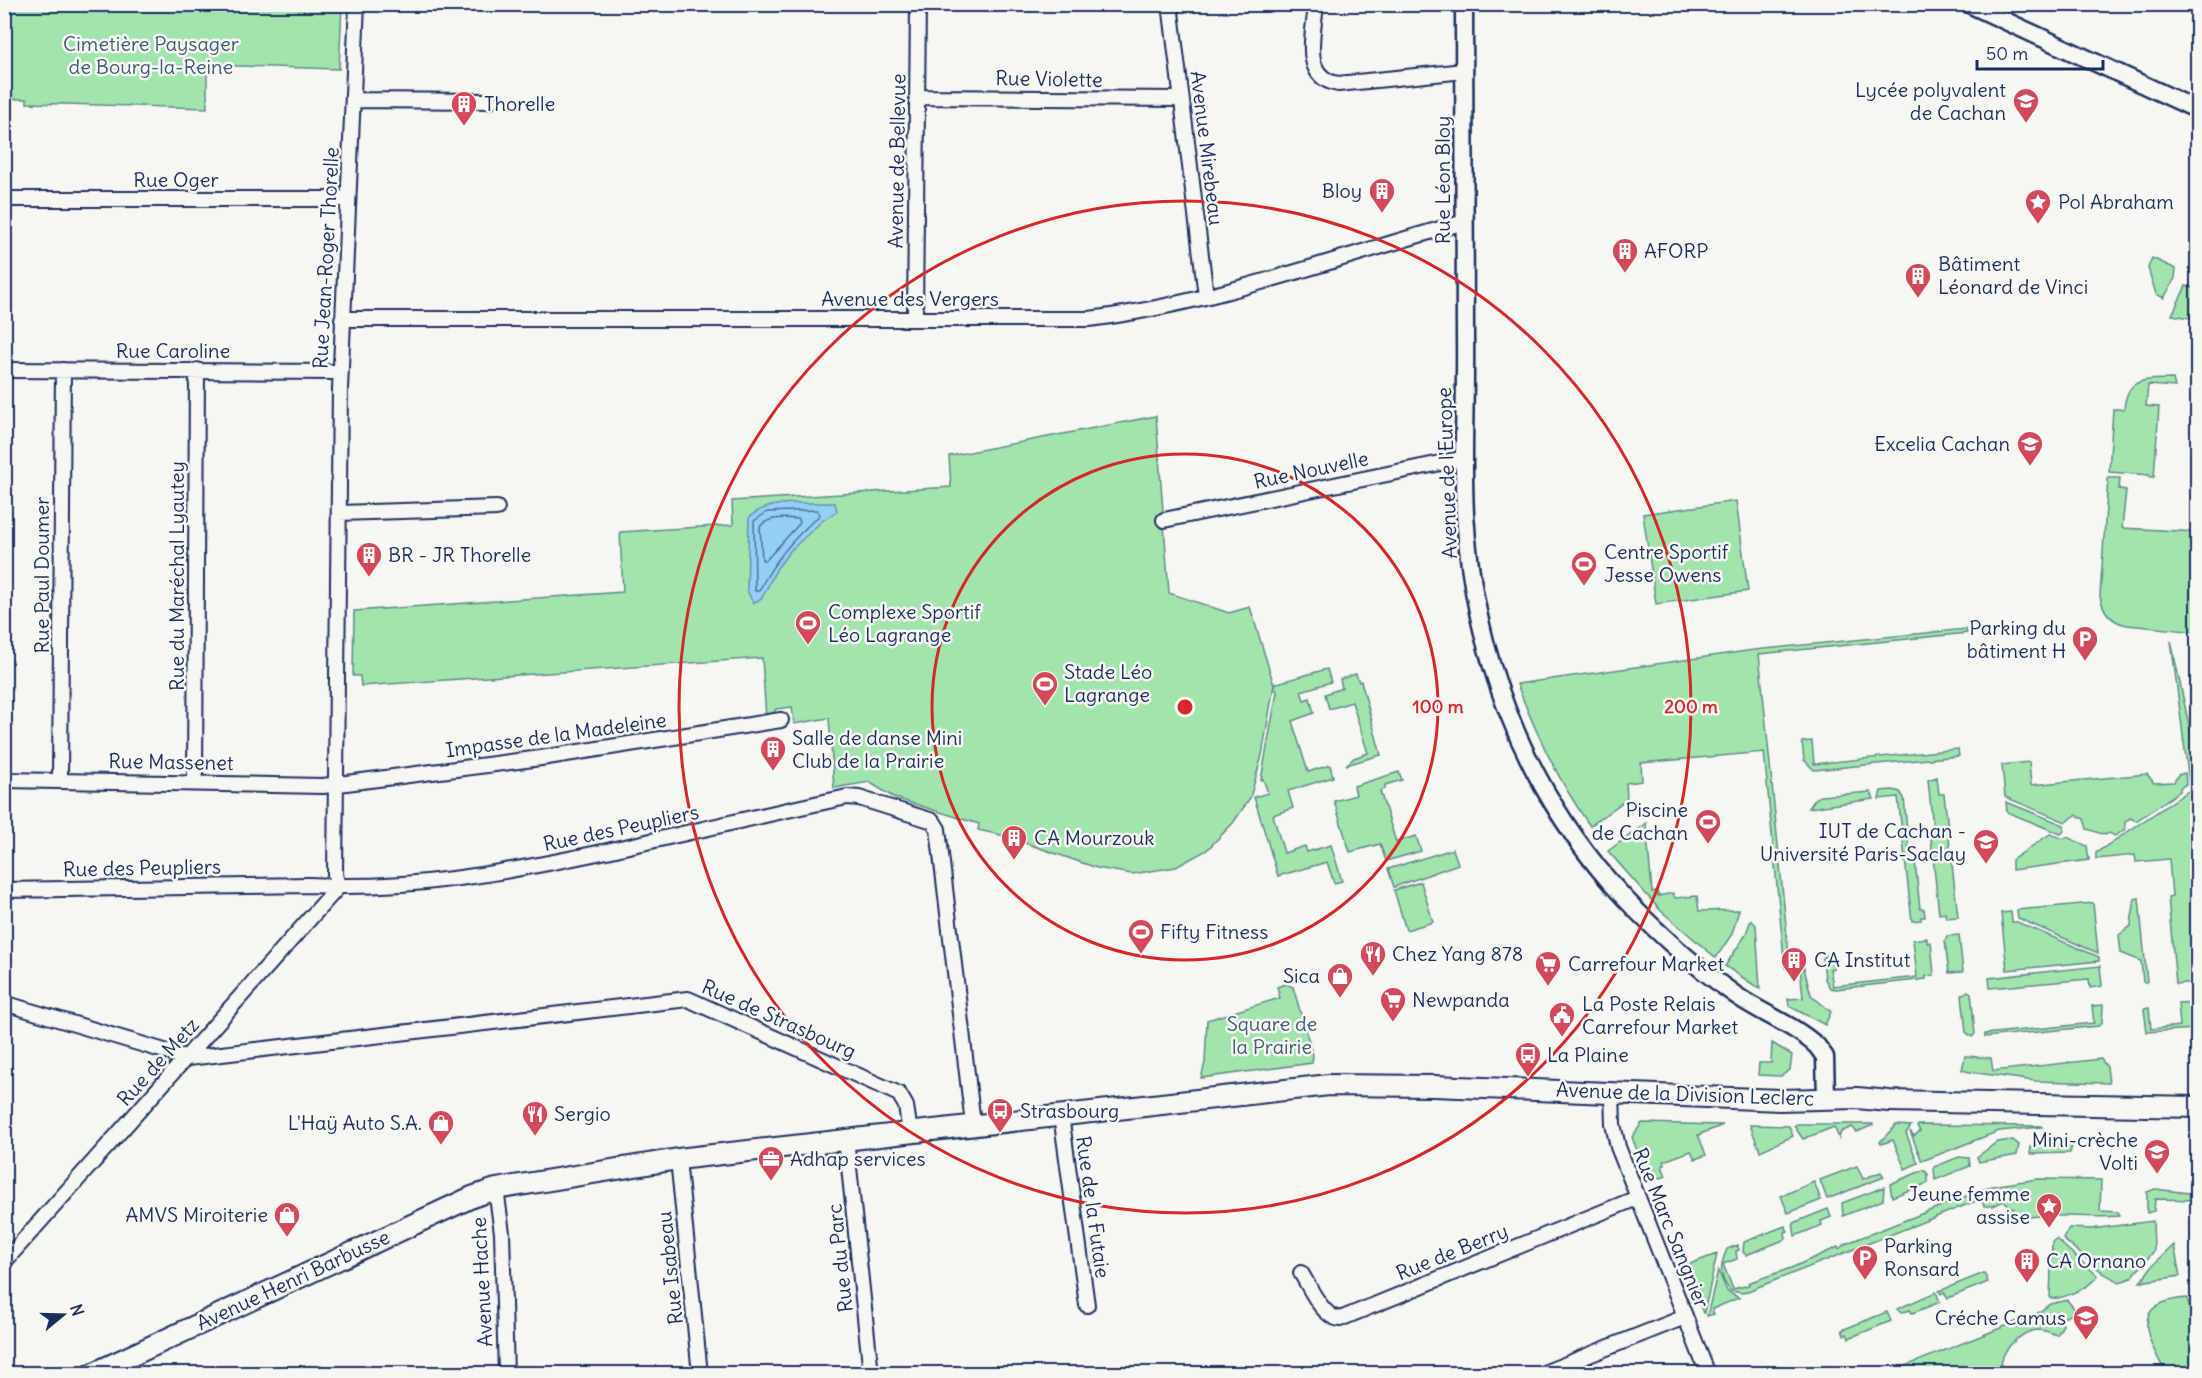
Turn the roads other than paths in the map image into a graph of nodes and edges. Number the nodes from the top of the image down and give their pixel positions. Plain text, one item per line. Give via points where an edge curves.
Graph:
1 (357, 4) edge
2 (918, 4) edge
3 (1170, 4) edge
4 (1316, 4) edge
5 (1464, 4) edge
6 (1969, 4) edge
7 (1464, 71) junction
8 (917, 97) junction
9 (1181, 99) junction
10 (353, 100) junction
11 (490, 101) dead end
12 (2198, 110) edge
13 (4, 199) edge
14 (348, 199) junction
15 (1465, 222) junction
16 (1206, 296) junction
17 (915, 317) junction
18 (342, 319) junction
19 (1465, 355) joint
20 (4, 370) edge
21 (63, 370) junction
22 (197, 370) junction
23 (340, 372) junction
24 (1465, 458) junction
25 (497, 508) dead end
26 (339, 513) junction
27 (1164, 520) dead end
28 (781, 720) dead end
29 (60, 779) junction
30 (4, 780) edge
31 (195, 782) junction
32 (336, 785) junction
33 (338, 887) junction
34 (4, 890) edge
35 (4, 1003) edge
36 (188, 1058) junction
37 (1612, 1094) junction
38 (1826, 1098) junction
39 (2195, 1108) edge
40 (1061, 1115) junction
41 (973, 1124) junction
42 (909, 1132) junction
43 (846, 1138) junction
44 (678, 1159) junction
45 (496, 1189) junction
46 (1637, 1198) junction
47 (4, 1262) edge
48 (1301, 1273) dead end
49 (1087, 1305) dead end
50 (1685, 1317) junction
51 (92, 1374) edge
52 (506, 1374) edge
53 (700, 1374) edge
54 (871, 1374) edge
55 (1541, 1374) edge
56 (1708, 1374) edge

1 - 10 street, Rue Jean-Roger Thorelle
2 - 8 street, Avenue de Bellevue
3 - 9 street, Avenue Mirebeau
4 - 7 street via 1312,57 1317,74 1325,82 1338,84
5 - 7 street, Rue Léon Bloy
6 - 12 street
7 - 15 street, Rue Léon Bloy
8 - 9 street, Rue Violette
8 - 17 street, Avenue de Bellevue
9 - 16 street, Avenue Mirebeau
10 - 11 street
10 - 14 street, Rue Jean-Roger Thorelle
13 - 14 street, Rue Oger
14 - 18 street, Rue Jean-Roger Thorelle
15 - 16 street, Avenue des Vergers
15 - 19 street, Rue Léon Bloy
16 - 17 street, Avenue des Vergers via 1141,313 1089,319
17 - 18 street, Avenue des Vergers
18 - 23 street, Rue Jean-Roger Thorelle
19 - 24 street, Avenue de l'Europe
20 - 21 street, Rue Caroline
21 - 22 street, Rue Caroline
21 - 29 street, Rue Paul Doumer
22 - 23 street, Rue Caroline
22 - 31 street, Rue du Maréchal Lyautey
23 - 26 street, Rue Jean-Roger Thorelle
24 - 27 street, Rue Nouvelle
24 - 38 street, Avenue de l'Europe via 1468,541 1483,641 1516,734 1538,777 1576,839 1653,928 1739,998 1817,1046 1825,1057
25 - 26 street
26 - 32 street, Rue Jean-Roger Thorelle
28 - 32 street, Impasse de la Madeleine via 542,758
29 - 30 street, Rue Massenet
29 - 31 street, Rue Massenet
31 - 32 street, Rue Massenet
32 - 33 street, Rue Jean-Roger Thorelle
33 - 34 street, Rue des Peupliers
33 - 36 street, Rue de Metz
33 - 41 street, Rue des Peupliers via 491,874 709,830 847,797 933,821 938,829
35 - 36 street
36 - 42 street, Rue de Strasbourg via 688,999 899,1094 906,1106
36 - 47 street, Rue de Metz
37 - 38 main road, Avenue de la Division Leclerc
37 - 40 main road, Avenue de la Division Leclerc via 1341,1084
37 - 46 street, Rue Marc Sangnier via 1618,1147
38 - 39 main road, Avenue de la Division Leclerc
40 - 41 main road, Avenue de la Division Leclerc
40 - 49 street, Rue de la Futaie
41 - 42 main road, Avenue de la Division Leclerc
42 - 43 main road, Avenue de la Division Leclerc
43 - 44 main road, Avenue Henri Barbusse
43 - 54 street, Rue du Parc
44 - 45 main road, Avenue Henri Barbusse
44 - 53 street, Rue Isabeau
45 - 51 main road, Avenue Henri Barbusse via 464,1200
45 - 52 street, Avenue Hache via 502,1233
46 - 48 street, Rue de Berry via 1340,1319 1326,1311
46 - 50 street, Rue Marc Sangnier
50 - 55 street
50 - 56 street, Rue Marc Sangnier

